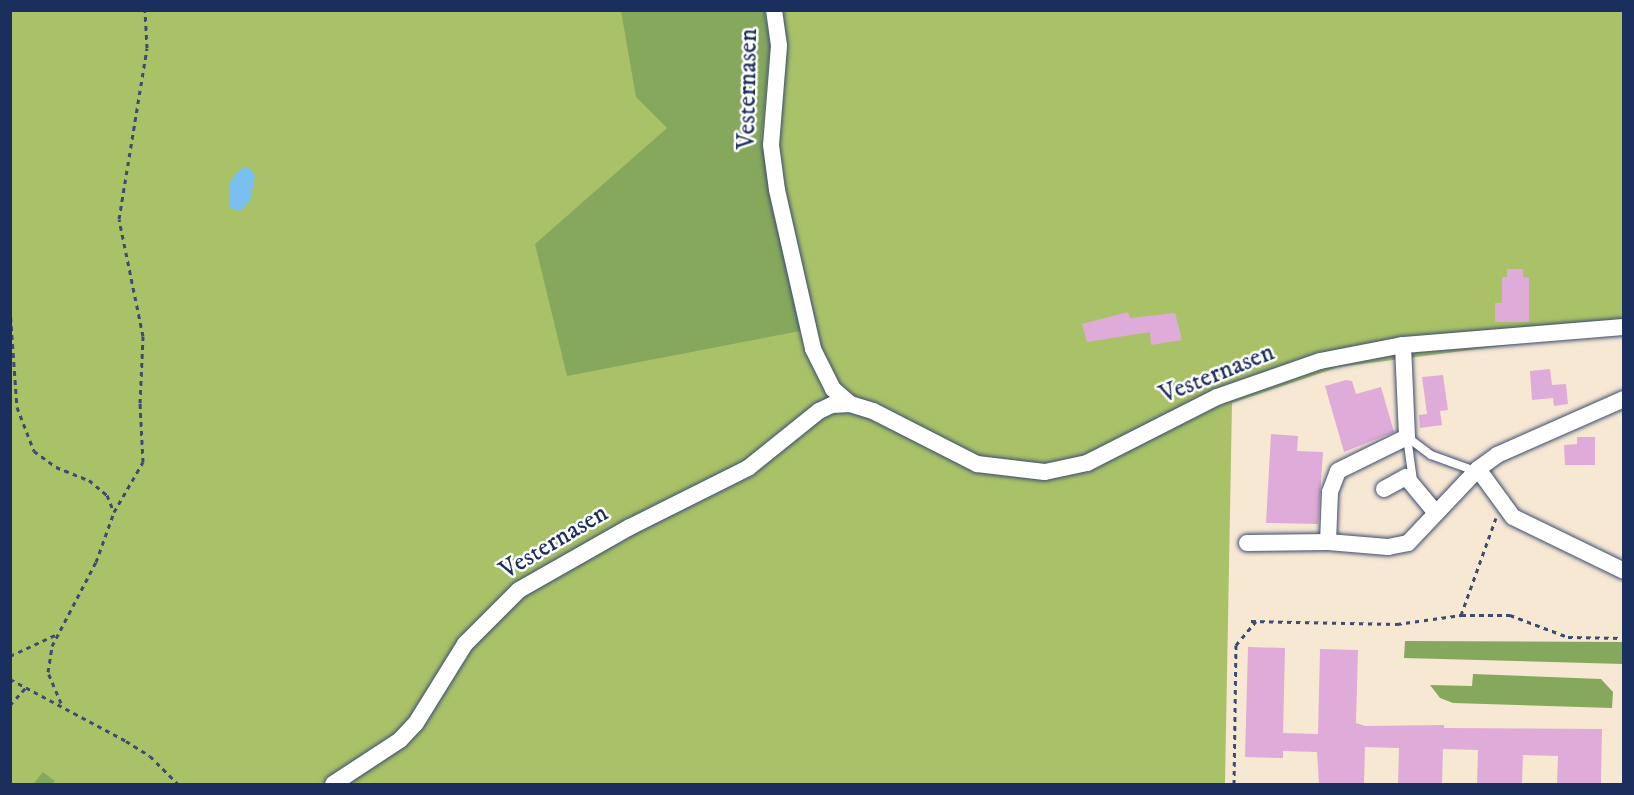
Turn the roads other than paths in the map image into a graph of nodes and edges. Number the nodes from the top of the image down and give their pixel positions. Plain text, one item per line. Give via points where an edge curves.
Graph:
1 (774, 10) edge
2 (1623, 327) edge
3 (1403, 345) junction
4 (1623, 399) edge
5 (850, 404) junction
6 (1407, 437) junction
7 (1476, 470) junction
8 (1414, 487) junction
9 (1384, 489) dead end
10 (1436, 513) junction
11 (1328, 542) junction
12 (1247, 543) dead end
13 (1623, 572) edge
14 (333, 784) edge

1 - 5 street, Vesternasen via 779,46 771,128 776,182 813,349 833,389
2 - 3 street, Vesternasen
3 - 5 street, Vesternasen via 1287,372 1173,417 1087,463 1045,472 977,464 873,411
3 - 6 street
4 - 7 street via 1497,455
5 - 14 street, Vesternasen via 819,411 748,468 630,527 519,590 465,644 408,732 384,754
6 - 7 lane via 1431,455
6 - 8 lane
6 - 11 street via 1338,471 1330,492
7 - 10 street
7 - 13 street via 1513,517
8 - 9 street via 1406,477
8 - 10 street
10 - 11 street via 1408,543 1399,546
11 - 12 street

